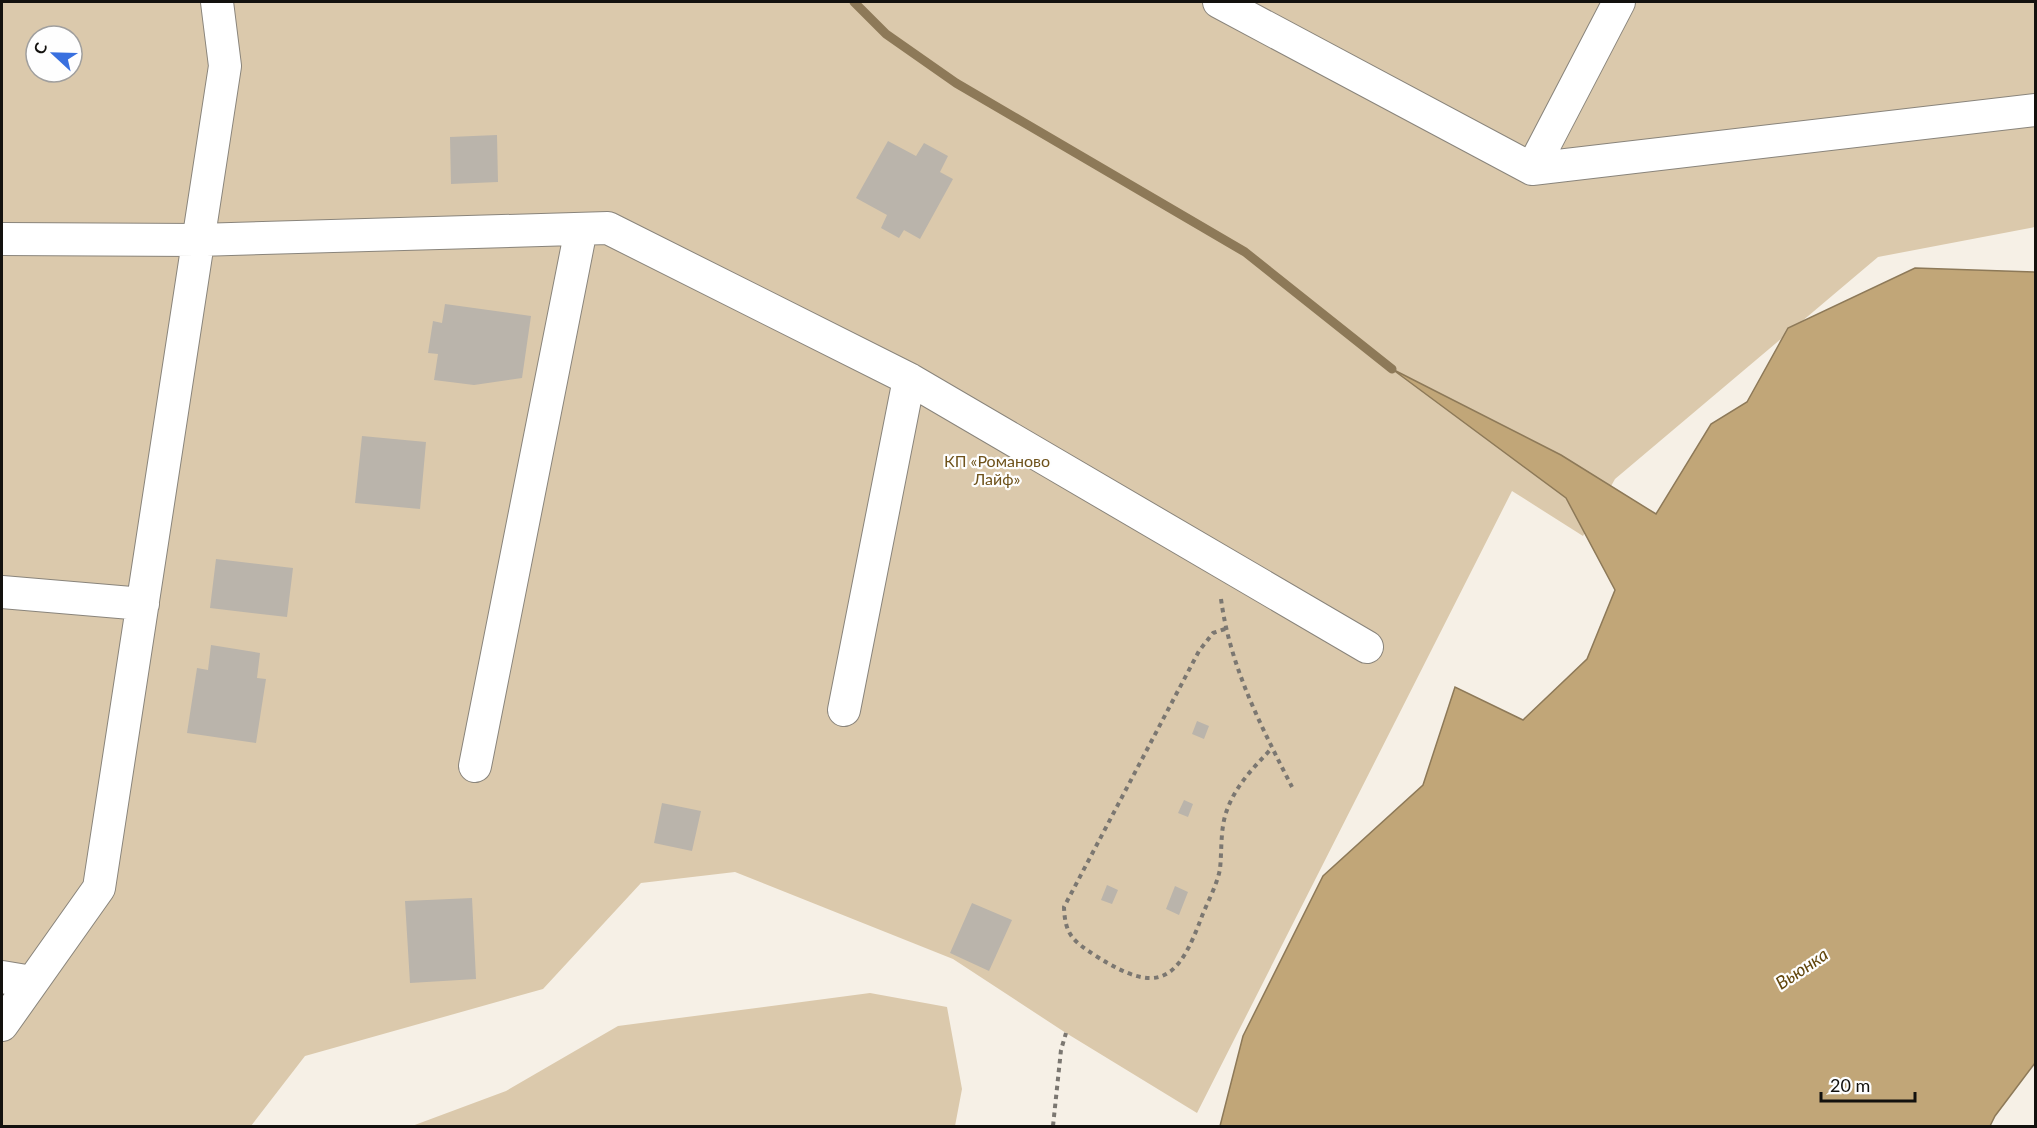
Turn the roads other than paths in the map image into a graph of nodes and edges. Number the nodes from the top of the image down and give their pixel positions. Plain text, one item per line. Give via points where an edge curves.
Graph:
1 (217, 2) edge
2 (1219, 2) edge
3 (1619, 2) edge
4 (2036, 110) edge
5 (1532, 169) junction
6 (581, 229) junction
7 (2, 239) edge
8 (198, 240) junction
9 (909, 379) junction
10 (2, 592) edge
11 (143, 604) junction
12 (1367, 647) dead end
13 (844, 710) dead end
14 (475, 766) dead end
15 (2, 977) edge
16 (32, 982) junction
17 (2, 1025) edge

1 - 8 street via 225,66
2 - 5 street
3 - 5 street
4 - 5 street
6 - 8 street
6 - 9 street via 608,228
6 - 14 street
7 - 8 street
8 - 11 street
9 - 12 street
9 - 13 street
10 - 11 street
11 - 16 street via 99,888
15 - 16 street
16 - 17 street

